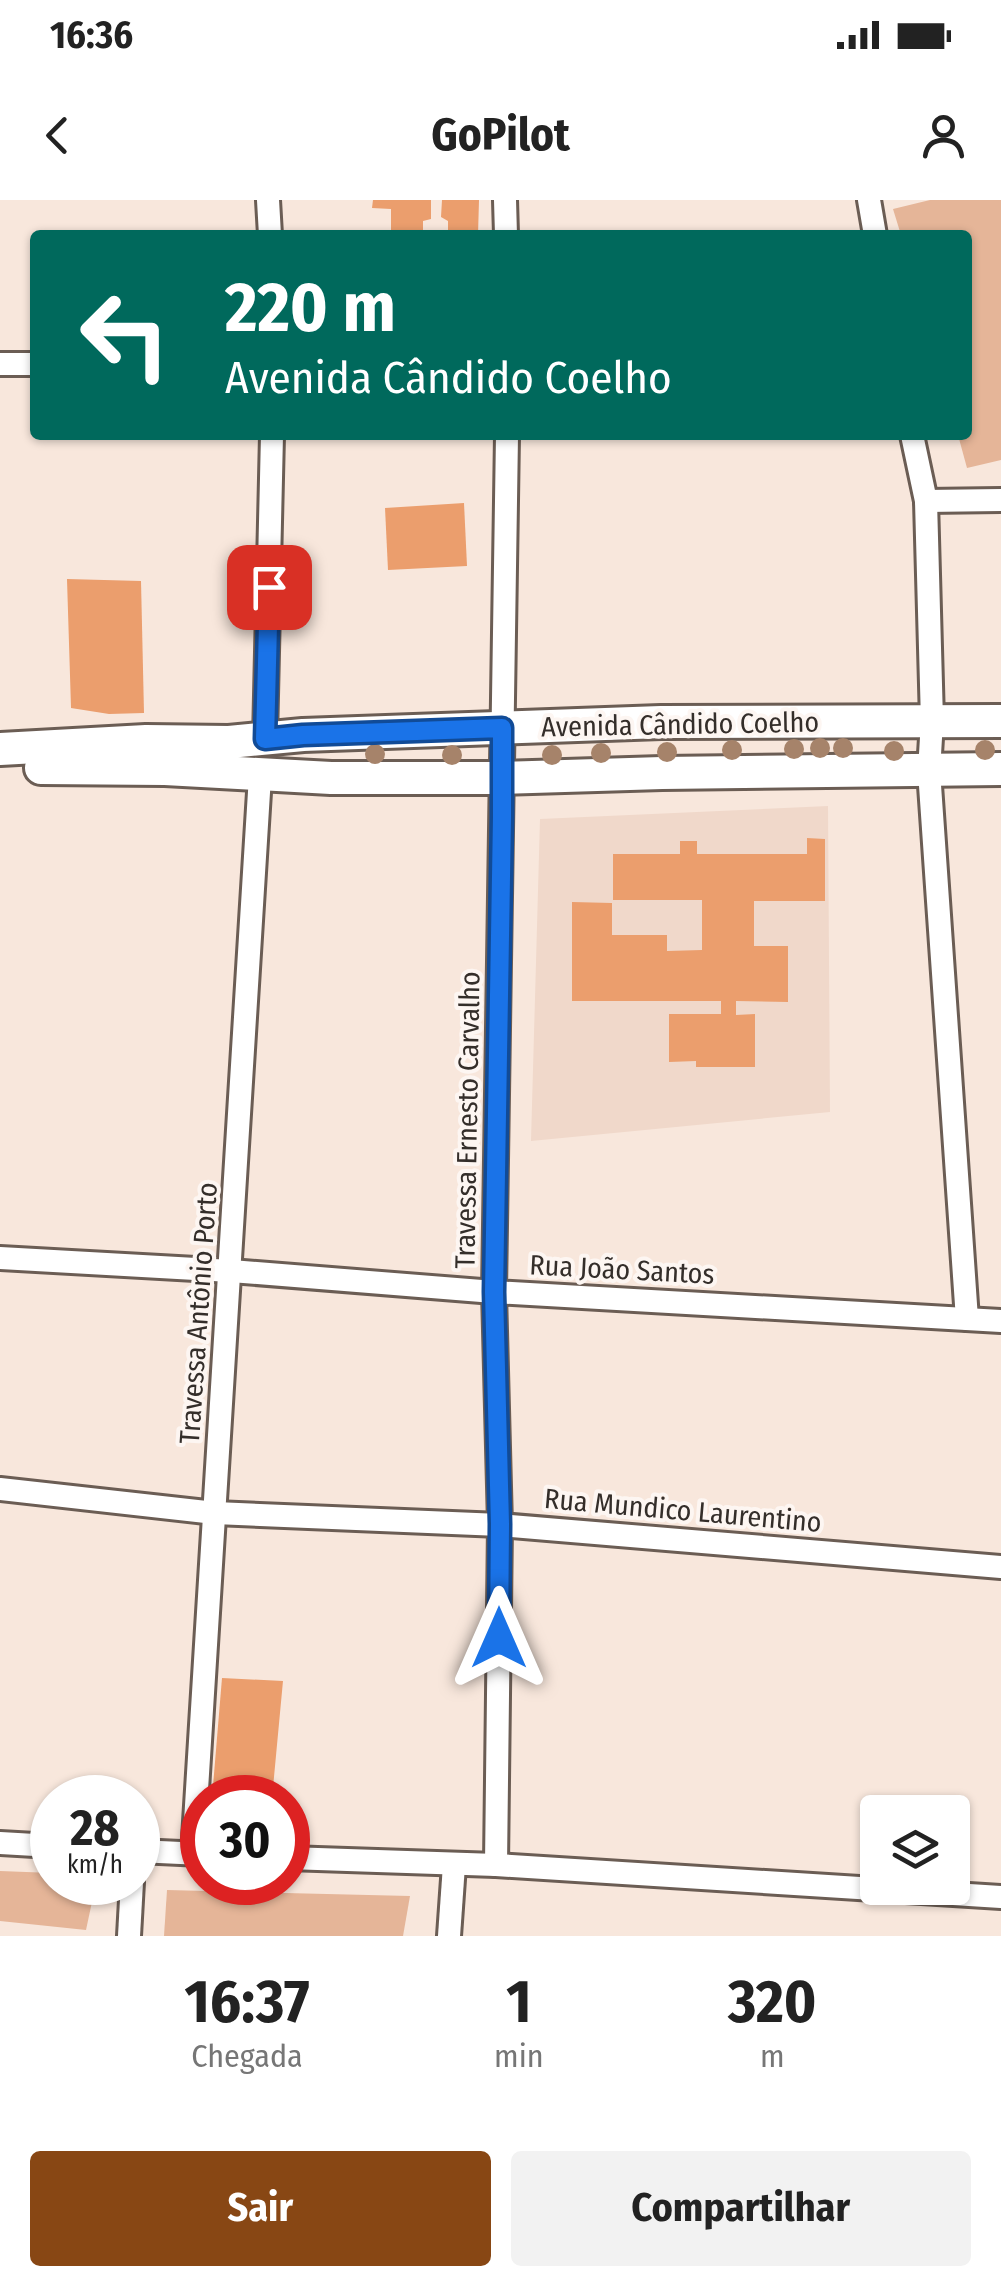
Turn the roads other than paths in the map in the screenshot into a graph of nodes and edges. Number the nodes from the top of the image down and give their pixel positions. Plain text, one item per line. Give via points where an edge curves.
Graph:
1 (268, 200) edge
2 (506, 200) edge
3 (870, 200) edge
4 (270, 230) edge
5 (506, 230) edge
6 (875, 230) edge
7 (0, 364) edge
8 (30, 364) edge
9 (272, 440) edge
10 (507, 440) edge
11 (913, 440) edge
12 (1001, 500) edge
13 (926, 501) junction
14 (932, 721) junction
15 (1001, 721) edge
16 (502, 728) junction
17 (265, 739) junction
18 (0, 749) edge
19 (0, 769) edge
20 (1001, 769) edge
21 (929, 770) junction
22 (260, 776) junction
23 (503, 778) junction
24 (0, 1258) edge
25 (231, 1271) junction
26 (494, 1292) junction
27 (966, 1319) junction
28 (1001, 1321) edge
29 (0, 1490) edge
30 (215, 1513) junction
31 (500, 1524) junction
32 (1001, 1567) edge
33 (202, 1775) edge
34 (0, 1843) edge
35 (30, 1845) edge
36 (310, 1859) edge
37 (454, 1865) junction
38 (496, 1865) junction
39 (1001, 1897) edge
40 (131, 1905) edge
41 (129, 1936) edge
42 (449, 1936) edge

1 - 4 street
2 - 5 street
3 - 6 street
7 - 8 street
9 - 17 street
10 - 16 street, Travessa Ernesto Carvalho
11 - 13 street
12 - 13 street
13 - 14 street
14 - 15 main road, Avenida Cândido Coelho
14 - 16 main road, Avenida Cândido Coelho
14 - 21 street
16 - 17 main road, Avenida Cândido Coelho
16 - 23 street, Travessa Ernesto Carvalho
17 - 18 main road, Avenida Cândido Coelho
19 - 22 main road, Avenida Cândido Coelho
20 - 21 main road, Avenida Cândido Coelho
21 - 23 main road, Avenida Cândido Coelho
21 - 27 street
22 - 23 main road, Avenida Cândido Coelho
22 - 25 street, Travessa Antônio Porto
23 - 26 street, Travessa Ernesto Carvalho
24 - 25 street, Rua João Santos
25 - 26 street, Rua João Santos
25 - 30 street, Travessa Antônio Porto
26 - 27 street, Rua João Santos
26 - 31 street, Travessa Ernesto Carvalho
27 - 28 street, Rua João Santos
29 - 30 street, Rua Mundico Laurentino
30 - 31 street, Rua Mundico Laurentino
30 - 33 street, Travessa Antônio Porto
31 - 32 street, Rua Mundico Laurentino
31 - 38 street, Travessa Ernesto Carvalho
34 - 35 street
36 - 37 street
37 - 38 street
37 - 42 street
38 - 39 street
40 - 41 street

